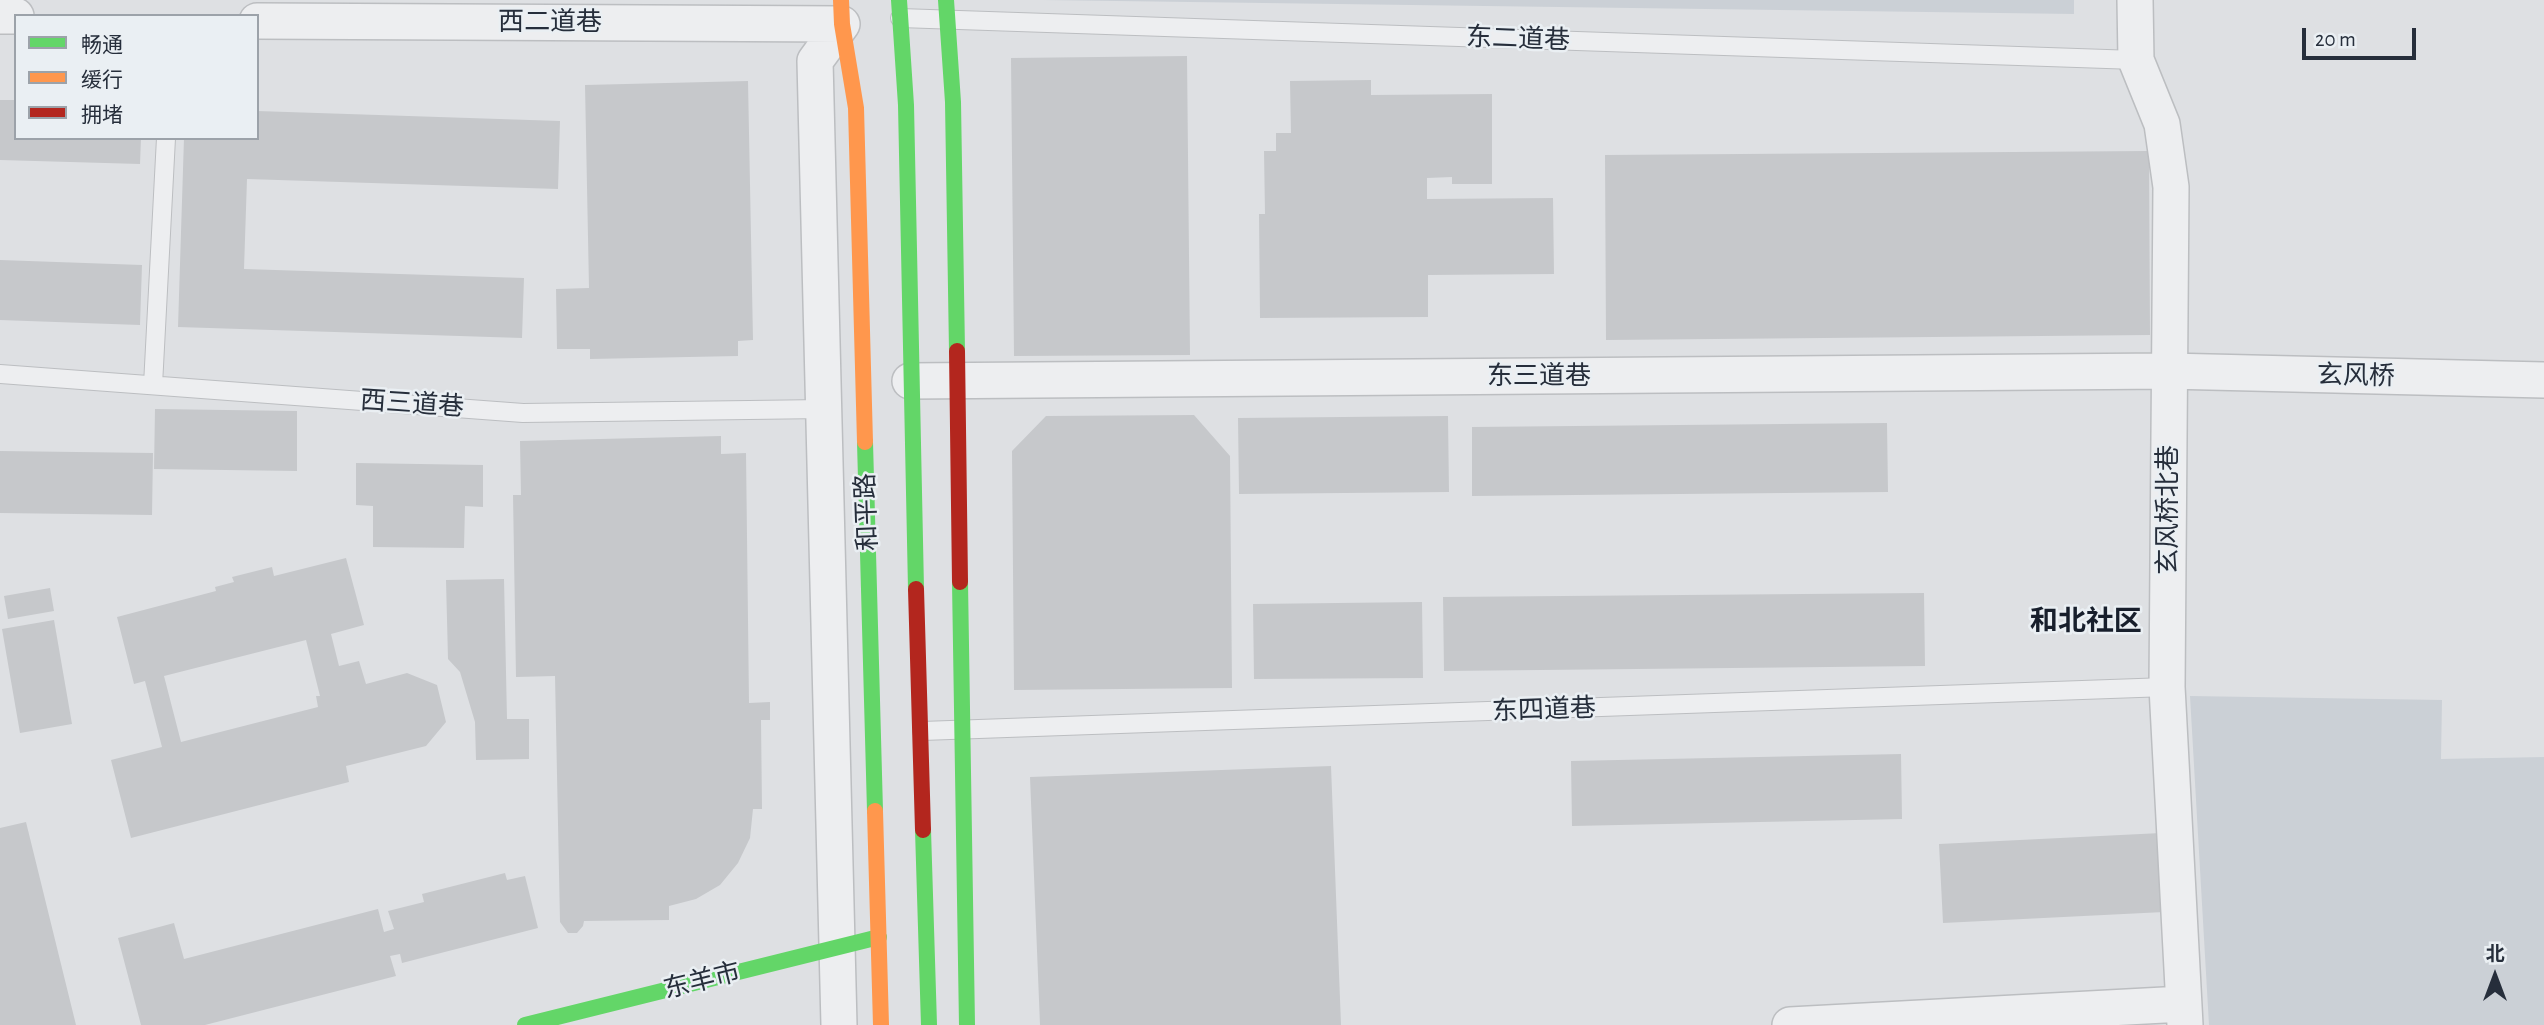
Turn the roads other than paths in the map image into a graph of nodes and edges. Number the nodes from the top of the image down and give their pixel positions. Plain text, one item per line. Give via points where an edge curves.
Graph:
1 (946, 0) edge
2 (2135, 0) edge
3 (900, 9) edge
4 (841, 12) edge
5 (948, 19) junction
6 (259, 21) edge
7 (2136, 60) junction
8 (166, 140) edge
9 (2168, 371) junction
10 (0, 374) edge
11 (2544, 380) edge
12 (910, 381) junction
13 (957, 381) junction
14 (153, 385) junction
15 (824, 410) junction
16 (2167, 687) junction
17 (922, 731) junction
18 (963, 731) junction
19 (879, 937) junction
20 (837, 947) junction
21 (2184, 1014) edge
22 (525, 1025) edge
23 (839, 1025) edge
24 (881, 1025) edge
25 (929, 1025) edge
26 (968, 1025) edge
27 (1790, 1025) edge

1 - 5 main road
2 - 7 street, 玄风桥北巷
3 - 5 lane, 东二道巷
3 - 12 main road, 和平路
4 - 6 street, 西二道巷
4 - 15 street via 815,61
4 - 19 main road, 和平路 via 856,108
5 - 7 lane, 东二道巷
5 - 13 main road
7 - 9 street, 玄风桥北巷 via 2162,124 2171,187
8 - 14 lane
9 - 11 street, 玄风桥
9 - 13 street, 东三道巷
9 - 16 street, 玄风桥北巷
10 - 14 lane, 西三道巷
12 - 13 street, 东三道巷
12 - 17 main road, 和平路
13 - 18 main road
14 - 15 lane, 西三道巷 via 523,413
15 - 20 street
16 - 18 lane, 东四道巷
16 - 21 street, 玄风桥北巷
17 - 18 lane, 东四道巷
17 - 25 main road, 和平路
18 - 26 main road
19 - 20 main road, 东羊市
19 - 24 main road, 和平路
20 - 22 main road, 东羊市
20 - 23 street
21 - 27 street

